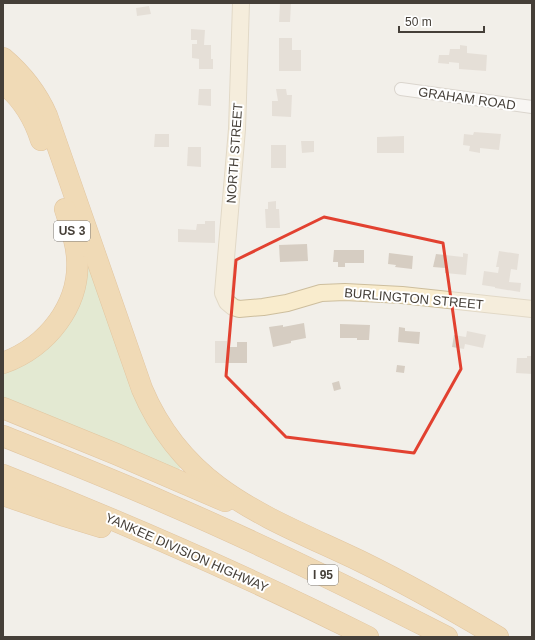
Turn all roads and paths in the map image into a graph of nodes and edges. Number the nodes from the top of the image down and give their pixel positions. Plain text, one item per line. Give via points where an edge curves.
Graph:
1 (241, 3) edge
2 (3, 58) edge
3 (3, 83) edge
4 (401, 89) dead end
5 (532, 106) edge
6 (226, 302) joint
7 (532, 309) edge
8 (3, 362) edge
9 (3, 408) edge
10 (3, 436) edge
11 (3, 475) edge
12 (3, 495) edge
13 (259, 513) junction
14 (194, 554) junction
15 (368, 637) edge
16 (447, 637) edge
17 (498, 637) edge

1 - 6 street, NORTH STREET via 237,129 223,293
2 - 13 highway via 32,88 47,116 135,370 156,419 194,467 222,490
3 - 8 highway, US 3 via 25,107 39,133 74,235 78,266 72,297 56,325 33,348
4 - 5 street, GRAHAM ROAD
6 - 7 street, BURLINGTON STREET via 239,308 263,307 321,293 346,292 402,295
9 - 13 highway via 221,500
10 - 16 highway, I 95 via 197,516
11 - 14 highway, YANKEE DIVISION HIGHWAY
12 - 14 highway
13 - 17 highway via 402,583
14 - 15 highway, YANKEE DIVISION HIGHWAY

